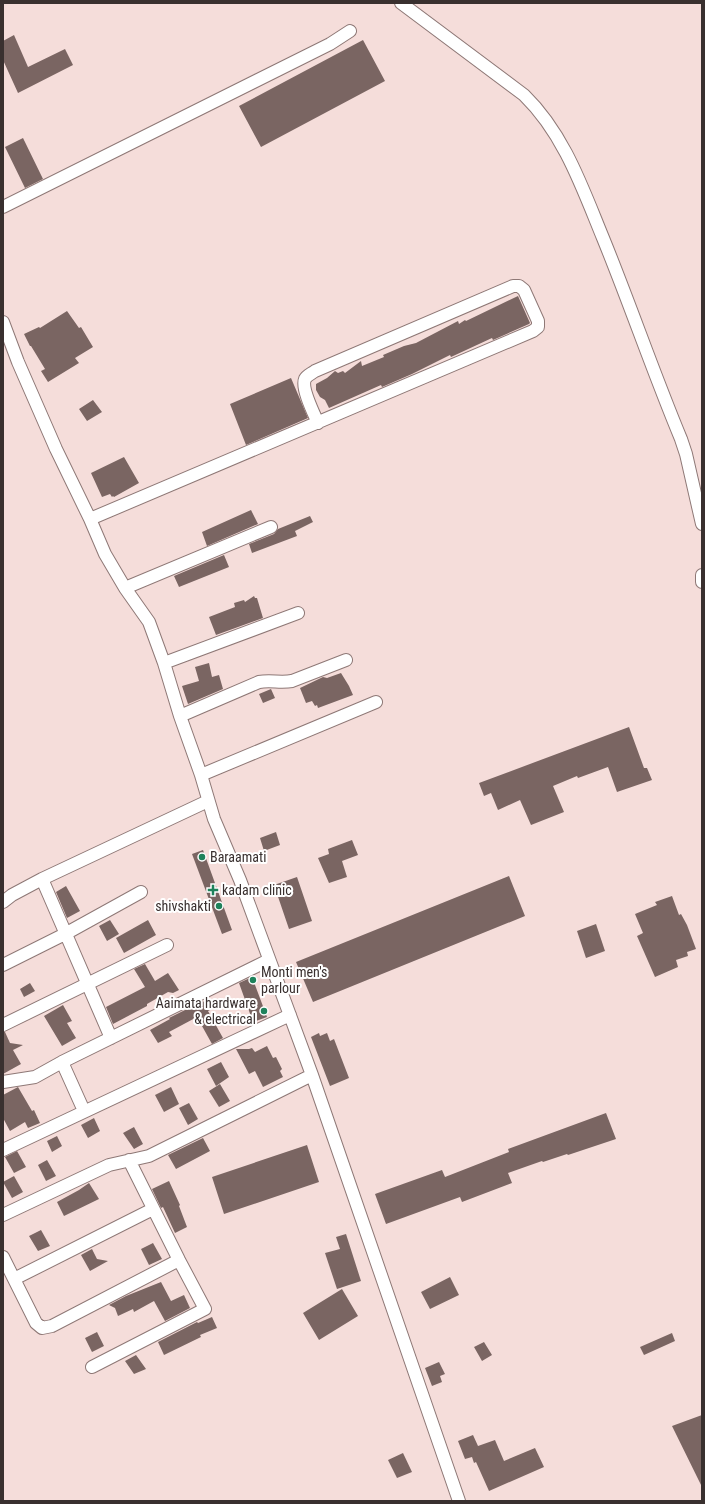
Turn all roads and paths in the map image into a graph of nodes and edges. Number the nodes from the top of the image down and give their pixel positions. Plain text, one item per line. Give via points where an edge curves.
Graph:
1 (401, 3) edge
2 (350, 31) dead end
3 (3, 207) edge
4 (3, 322) edge
5 (318, 423) junction
6 (90, 519) junction
7 (702, 524) edge
8 (271, 526) dead end
9 (702, 575) edge
10 (702, 582) edge
11 (124, 588) junction
12 (298, 613) dead end
13 (346, 660) dead end
14 (164, 663) junction
15 (376, 702) dead end
16 (180, 716) junction
17 (201, 775) junction
18 (208, 801) junction
19 (42, 879) junction
20 (141, 892) dead end
21 (3, 902) edge
22 (65, 934) junction
23 (167, 946) dead end
24 (270, 960) junction
25 (3, 964) edge
26 (88, 984) junction
27 (290, 1015) junction
28 (3, 1025) edge
29 (111, 1038) junction
30 (62, 1062) junction
31 (312, 1074) junction
32 (3, 1082) edge
33 (84, 1111) junction
34 (3, 1150) edge
35 (129, 1160) junction
36 (153, 1209) junction
37 (3, 1214) edge
38 (3, 1257) edge
39 (179, 1260) junction
40 (6, 1269) edge
41 (14, 1279) junction
42 (92, 1367) dead end
43 (458, 1501) edge

1 - 7 street via 524,95 538,109 560,143 588,200 681,439
2 - 3 street via 330,44
4 - 6 street via 56,449
5 - 5 street via 533,331 538,327 538,321 524,290 519,286 513,286 307,376 304,388
5 - 6 street
6 - 11 street via 105,554
8 - 11 street
9 - 10 street
11 - 14 street via 149,622
12 - 14 street
13 - 16 street via 292,681 260,682
14 - 16 street
15 - 17 street
16 - 17 street
17 - 18 street
18 - 19 street
18 - 24 street
19 - 21 street
19 - 22 street
20 - 22 street
22 - 25 street
22 - 26 street
23 - 26 street
24 - 27 street
24 - 29 street
26 - 28 street
26 - 29 street
27 - 31 street
27 - 33 street
29 - 30 street
30 - 32 street via 34,1076
30 - 33 street
31 - 35 street via 149,1156
31 - 43 street
33 - 34 street
35 - 36 street
35 - 37 street via 109,1165
36 - 39 street
36 - 41 street
38 - 40 street
39 - 41 street via 52,1326 42,1328 36,1323
39 - 42 street via 205,1309
40 - 41 street

